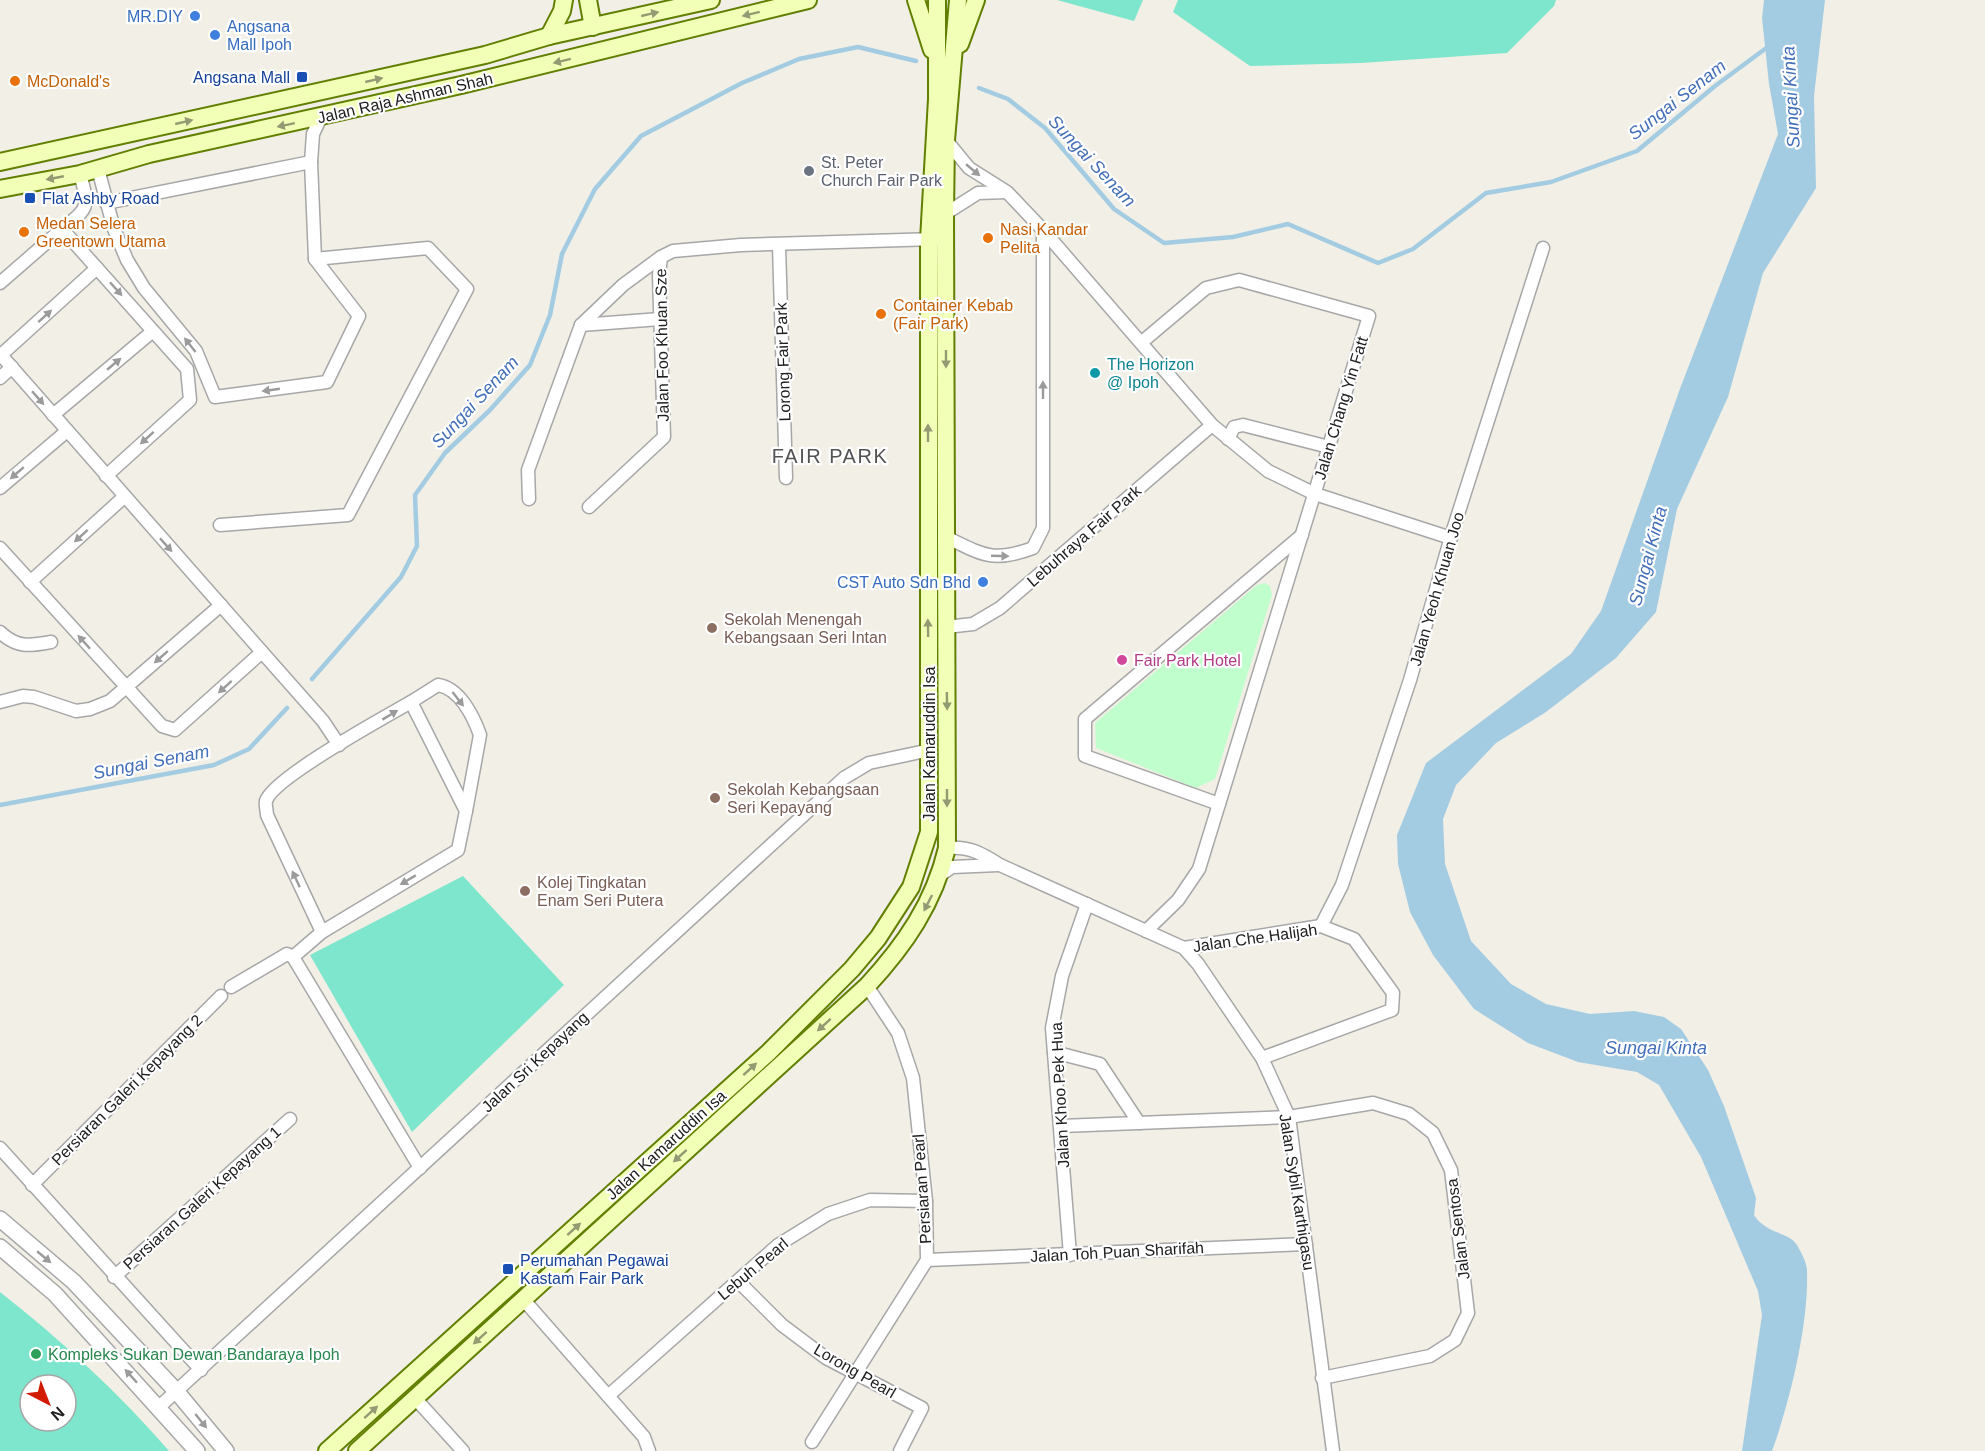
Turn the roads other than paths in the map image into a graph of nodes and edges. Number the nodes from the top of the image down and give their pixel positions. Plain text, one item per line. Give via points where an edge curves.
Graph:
1 (564, 0) edge
2 (588, 0) edge
3 (711, 0) edge
4 (808, 0) edge
5 (916, 0) edge
6 (937, 0) edge
7 (958, 0) edge
8 (976, 0) edge
9 (593, 27) junction
10 (549, 36) junction
11 (945, 65) junction
12 (461, 85) junction
13 (321, 117) junction
14 (127, 135) junction
15 (946, 140) junction
16 (149, 154) junction
17 (0, 162) edge
18 (311, 162) junction
19 (98, 169) junction
20 (80, 174) junction
21 (0, 189) edge
22 (1008, 192) junction
23 (106, 203) junction
24 (945, 214) junction
25 (62, 229) junction
26 (1043, 230) junction
27 (937, 239) junction
28 (779, 246) junction
29 (1543, 248) dead end
30 (661, 256) junction
31 (315, 259) junction
32 (97, 268) junction
33 (0, 283) edge
34 (660, 319) junction
35 (581, 325) junction
36 (153, 331) junction
37 (1142, 342) junction
38 (1, 354) edge
39 (12, 368) junction
40 (0, 378) edge
41 (53, 415) junction
42 (1212, 425) junction
43 (67, 431) junction
44 (1228, 439) junction
45 (1329, 447) junction
46 (106, 476) junction
47 (786, 478) dead end
48 (0, 488) edge
49 (1315, 494) junction
50 (124, 497) junction
51 (529, 499) dead end
52 (589, 507) dead end
53 (220, 525) dead end
54 (1302, 535) junction
55 (946, 537) junction
56 (1451, 538) junction
57 (0, 548) edge
58 (30, 582) junction
59 (220, 605) junction
60 (946, 627) junction
61 (0, 632) edge
62 (51, 642) dead end
63 (262, 652) junction
64 (125, 688) junction
65 (0, 702) edge
66 (411, 702) junction
67 (339, 744) junction
68 (948, 748) junction
69 (930, 750) junction
70 (1219, 804) junction
71 (466, 811) junction
72 (947, 848) junction
73 (1000, 865) junction
74 (940, 875) junction
75 (911, 887) junction
76 (1087, 904) junction
77 (1322, 926) junction
78 (1146, 931) junction
79 (322, 932) junction
80 (878, 938) junction
81 (1184, 948) junction
82 (293, 957) junction
83 (867, 986) junction
84 (231, 987) dead end
85 (221, 996) dead end
86 (1054, 1053) junction
87 (1262, 1058) junction
88 (1289, 1117) junction
89 (290, 1119) dead end
90 (1139, 1123) junction
91 (1061, 1126) junction
92 (0, 1148) edge
93 (420, 1168) junction
94 (32, 1185) junction
95 (926, 1200) junction
96 (0, 1219) edge
97 (0, 1224) edge
98 (16, 1233) junction
99 (1306, 1244) junction
100 (3, 1250) edge
101 (1070, 1255) junction
102 (927, 1260) junction
103 (114, 1277) junction
104 (738, 1281) junction
105 (523, 1299) junction
106 (201, 1370) junction
107 (855, 1374) junction
108 (1322, 1378) junction
109 (177, 1392) junction
110 (608, 1396) junction
111 (414, 1397) junction
112 (159, 1407) junction
113 (812, 1442) dead end
114 (1330, 1450) edge
115 (198, 1451) edge
116 (226, 1451) edge
117 (327, 1451) edge
118 (357, 1451) edge
119 (463, 1451) edge
120 (649, 1451) edge
121 (900, 1451) edge

1 - 10 main road
2 - 9 main road
9 -> 3 main road, Jalan Raja Ashman Shah
4 -> 12 main road, Jalan Raja Ashman Shah
5 - 11 main road
6 - 11 main road, Jalan Kamaruddin Isa
7 - 11 main road, Jalan Kamaruddin Isa
8 - 11 main road
9 - 10 main road, Jalan Raja Ashman Shah
9 - 12 main road via 573,41 495,63
14 -> 10 main road, Jalan Raja Ashman Shah via 485,55
11 - 15 main road, Jalan Kamaruddin Isa
11 - 27 main road, Jalan Kamaruddin Isa
12 - 13 main road, Jalan Raja Ashman Shah
13 -> 16 main road, Jalan Raja Ashman Shah
13 - 18 street via 313,134
14 - 16 main road via 131,148
14 - 17 main road, Jalan Raja Ashman Shah
15 -> 22 street via 969,168
15 - 24 main road, Jalan Kamaruddin Isa
16 - 19 main road, Jalan Raja Ashman Shah
18 - 23 street
18 - 31 street
19 - 20 main road, Jalan Raja Ashman Shah
19 - 23 street
20 -> 21 main road, Jalan Raja Ashman Shah
20 - 25 street via 88,203
22 - 24 street via 978,193
22 - 26 street
31 -> 23 street via 359,316 327,382 215,397 196,351 144,288 127,260
24 - 27 main road, Jalan Kamaruddin Isa
25 - 32 street
25 - 33 street
26 - 37 street
55 -> 26 street via 982,555 1008,557 1033,548 1043,528
27 - 28 street, Jalan Foo Khuan Sze
27 -> 55 main road, Jalan Kamaruddin Isa
69 -> 27 main road, Jalan Kamaruddin Isa
28 - 30 street, Jalan Foo Khuan Sze via 673,251
28 - 47 street, Lorong Fair Park
29 - 56 street, Jalan Yeoh Khuan Joo
30 - 34 street, Jalan Foo Khuan Sze
30 - 35 street
31 - 53 street via 428,248 467,289 348,515
32 -> 36 street
38 -> 32 street
34 - 35 street
34 - 52 street, Jalan Foo Khuan Sze via 664,436
35 - 51 street via 528,470
41 -> 36 street
36 -> 46 street via 187,369 189,400
37 - 42 street
37 - 45 street, Jalan Chang Yin Fatt via 1206,288 1239,280 1369,316
38 - 39 street
39 - 40 street
39 -> 41 street
41 - 43 street
42 - 44 street
42 - 60 street, Lebuhraya Fair Park via 1000,608 973,624
43 - 46 street
43 -> 48 street
44 - 45 street via 1234,427 1243,425
44 - 49 street via 1268,471
45 - 49 street, Jalan Chang Yin Fatt
46 - 50 street
49 - 54 street, Jalan Chang Yin Fatt
49 - 56 street
50 -> 58 street
50 -> 59 street
54 - 70 street, Jalan Chang Yin Fatt
54 - 70 street via 1085,719 1085,756
55 - 60 main road, Jalan Kamaruddin Isa
56 - 77 street, Jalan Yeoh Khuan Joo via 1410,680 1346,874
57 - 58 street
64 -> 58 street
59 - 63 street
59 -> 64 street
60 -> 68 main road, Jalan Kamaruddin Isa
61 - 62 street via 14,644 26,647
63 -> 64 street via 175,730 152,718
63 - 67 street
64 - 65 street via 110,701 90,710 76,711 23,696
67 -> 66 street
66 - 71 street
66 -> 71 street via 438,685 446,686 456,693 477,726 480,735
79 -> 67 street via 267,815 266,801 274,789
68 - 69 main road
68 -> 72 main road, Jalan Kamaruddin Isa
69 - 75 main road, Jalan Kamaruddin Isa via 929,832
69 - 93 street, Jalan Sri Kepayang via 868,763 844,778
70 - 78 street, Jalan Chang Yin Fatt via 1199,869 1178,900
71 -> 79 street via 458,850
72 - 73 street, Jalan Sybil Karthigasu via 965,847
72 - 74 main road, Jalan Kamaruddin Isa
72 - 75 main road via 934,857 923,882
73 - 74 street, Jalan Sybil Karthigasu via 952,867
73 - 76 street, Jalan Sybil Karthigasu
74 -> 83 main road, Jalan Kamaruddin Isa via 901,948
75 - 80 main road, Jalan Kamaruddin Isa
76 - 78 street, Jalan Sybil Karthigasu
76 - 86 street, Jalan Khoo Pek Hua via 1062,976 1052,1028
77 - 81 street, Jalan Che Halijah
77 - 87 street, Jalan Che Halijah via 1354,939 1393,993 1392,1010
78 - 81 street, Jalan Sybil Karthigasu
79 - 82 street
80 - 83 main road via 867,972
117 -> 80 main road, Jalan Kamaruddin Isa via 768,1053
81 - 87 street, Jalan Sybil Karthigasu
82 - 84 street via 287,954
82 - 93 street
83 - 95 street, Persiaran Pearl via 898,1033 913,1078
83 -> 105 main road, Jalan Kamaruddin Isa
85 - 94 street, Persiaran Galeri Kepayang 2
86 - 90 street via 1100,1064
86 - 91 street, Jalan Khoo Pek Hua
87 - 88 street, Jalan Sybil Karthigasu
88 - 90 street, Jalan Sentosa
88 - 99 street, Jalan Sybil Karthigasu
88 - 108 street, Jalan Sentosa via 1373,1104 1409,1114 1433,1133 1451,1170 1468,1313 1455,1340 1431,1356
89 - 103 street, Persiaran Galeri Kepayang 1
90 - 91 street, Jalan Sentosa
91 - 101 street, Jalan Khoo Pek Hua
92 - 94 street
93 - 106 street, Jalan Sri Kepayang
94 - 103 street
95 - 102 street, Persiaran Pearl
95 - 104 street, Lebuh Pearl via 870,1200 828,1214 778,1245
96 - 98 street
97 - 98 street
98 -> 109 street via 74,1282
99 - 101 street, Jalan Toh Puan Sharifah
99 - 108 street, Jalan Sybil Karthigasu
112 -> 100 street via 56,1294
101 - 102 street, Jalan Toh Puan Sharifah
102 - 107 street, Persiaran Pearl
103 - 106 street
104 - 107 street, Lorong Pearl via 782,1324 826,1358
104 - 110 street, Lebuh Pearl
105 - 110 street
105 -> 111 main road, Jalan Kamaruddin Isa
106 - 109 street, Jalan Sri Kepayang
107 - 113 street, Persiaran Pearl
107 - 121 street, Lorong Pearl via 922,1408
108 - 114 street, Jalan Sybil Karthigasu
109 - 112 street, Jalan Sri Kepayang
109 -> 116 street
110 - 120 street via 644,1437
111 - 118 main road, Jalan Kamaruddin Isa
111 - 119 street
112 - 115 street

